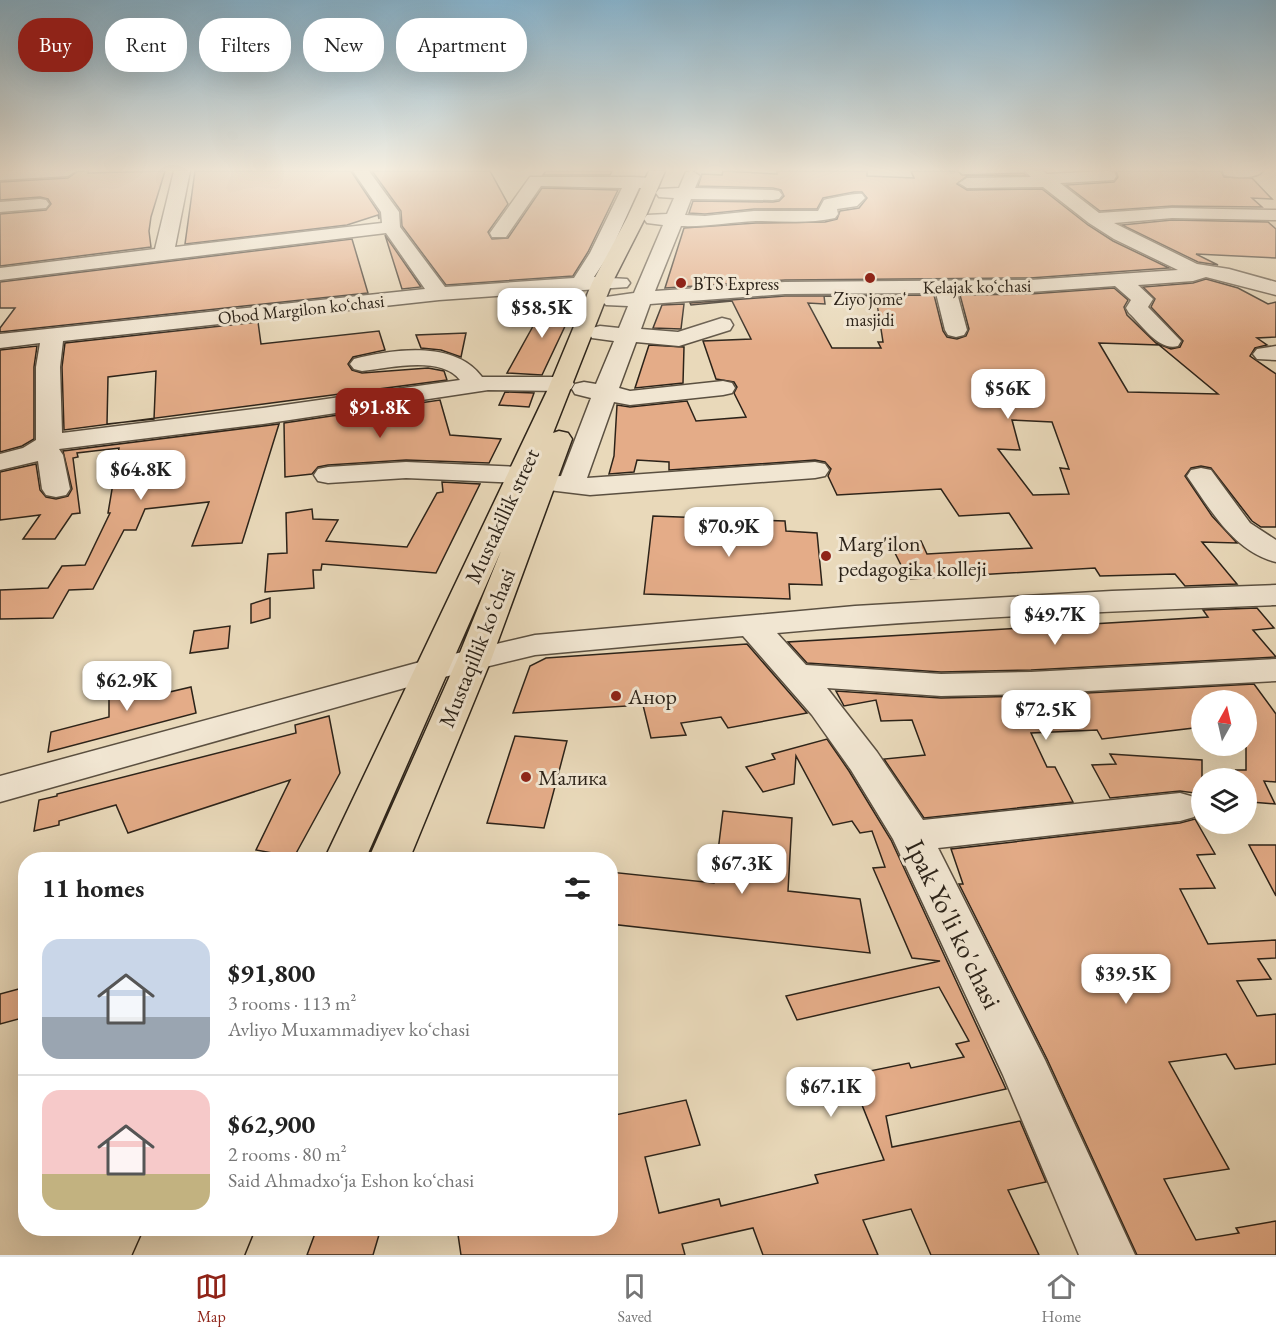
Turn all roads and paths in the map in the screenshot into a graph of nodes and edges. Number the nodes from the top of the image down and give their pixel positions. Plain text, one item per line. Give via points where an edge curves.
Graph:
1 (169, 230) edge
2 (369, 230) edge
3 (393, 230) edge
4 (501, 230) edge
5 (621, 230) edge
6 (655, 230) edge
7 (1112, 230) edge
8 (499, 233) dead end
9 (164, 254) junction
10 (1276, 271) edge
11 (1203, 272) junction
12 (0, 274) edge
13 (1242, 278) junction
14 (1120, 280) junction
15 (945, 287) junction
16 (1276, 289) edge
17 (611, 290) junction
18 (439, 294) junction
19 (722, 325) dead end
20 (956, 330) dead end
21 (614, 334) junction
22 (52, 336) junction
23 (0, 341) edge
24 (1170, 341) dead end
25 (362, 364) dead end
26 (475, 384) junction
27 (582, 388) junction
28 (723, 388) dead end
29 (46, 446) junction
30 (0, 462) edge
31 (815, 470) dead end
32 (328, 475) dead end
33 (1201, 476) dead end
34 (531, 479) junction
35 (571, 485) junction
36 (56, 489) dead end
37 (1276, 553) edge
38 (1271, 602) edge
39 (750, 625) junction
40 (474, 660) junction
41 (432, 669) junction
42 (797, 675) junction
43 (1272, 676) edge
44 (0, 789) edge
45 (1180, 807) dead end
46 (912, 836) junction
47 (348, 852) edge
48 (391, 852) edge
49 (169, 1236) edge
50 (224, 1236) edge
51 (161, 1255) edge
52 (216, 1255) edge
53 (1107, 1255) edge

1 - 9 street
2 - 9 street
3 - 18 street
4 - 8 street
5 - 17 street via 600,253
6 - 17 main road, Mustaqillik koʻchasi
7 - 11 street
9 - 12 street
10 - 13 street
11 - 13 street
11 - 14 street, Kelajak koʻchasi
13 - 16 street
14 - 15 street, Kelajak koʻchasi
14 - 24 street via 1142,299 1137,308
15 - 17 street, Kelajak koʻchasi
15 - 20 street
17 - 18 street, Obod Margilon koʻchasi
17 - 21 main road, Mustaqillik koʻchasi
17 - 27 main road
18 - 22 street, Obod Margilon koʻchasi
19 - 21 street via 679,339
21 - 27 main road, Mustaqillik koʻchasi
22 - 23 street, Obod Margilon koʻchasi
22 - 29 street
25 - 26 street via 408,359 452,363
26 - 27 street via 522,382
26 - 29 street
27 - 28 street via 630,398
27 - 34 main road, Mustaqillik koʻchasi
27 - 35 street
29 - 30 street via 27,456
29 - 36 street
31 - 35 street via 590,487
32 - 34 street via 406,470
33 - 37 street via 1240,529
34 - 35 street
34 - 40 main road, Mustaqillik koʻchasi
34 - 41 main road, Mustakillik street
38 - 39 street via 1100,602
39 - 40 street via 534,645
39 - 42 street, Ipak Yo'li ko'chasi
40 - 41 street
40 - 48 main road, Mustaqillik koʻchasi
41 - 44 street
41 - 47 main road, Mustakillik street
42 - 43 street via 941,685
42 - 46 street, Ipak Yo'li ko'chasi via 864,761
45 - 46 street
46 - 53 street, Ipak Yo'li ko'chasi via 1028,1075
49 - 51 main road
50 - 52 main road

